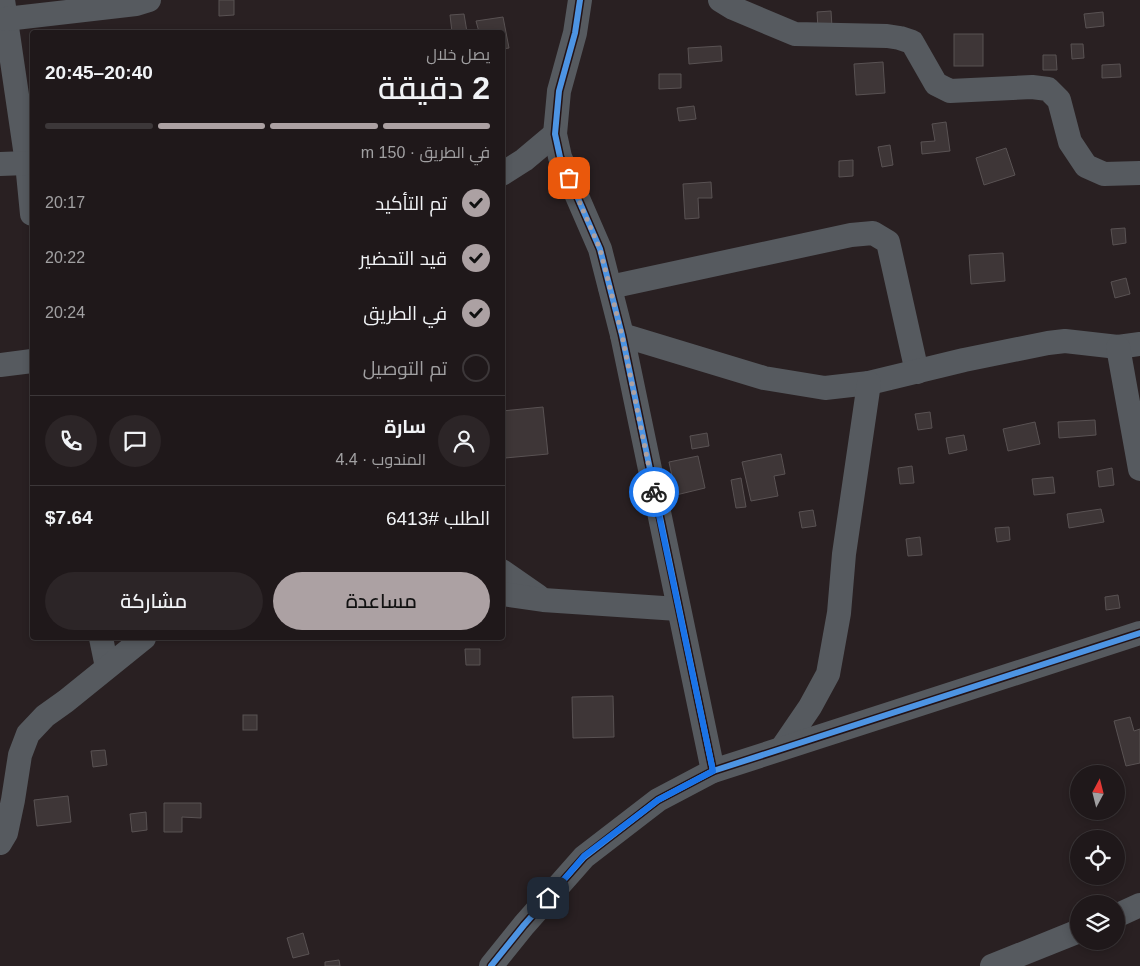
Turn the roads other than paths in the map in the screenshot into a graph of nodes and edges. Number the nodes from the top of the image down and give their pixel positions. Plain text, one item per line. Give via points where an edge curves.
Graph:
1 (149, 0) edge
2 (580, 0) edge
3 (720, 0) edge
4 (5, 9) edge
5 (555, 134) junction
6 (26, 163) junction
7 (0, 164) edge
8 (505, 172) edge
9 (1140, 173) edge
10 (30, 197) edge
11 (610, 287) junction
12 (622, 335) junction
13 (1129, 346) edge
14 (30, 361) edge
15 (0, 366) edge
16 (917, 372) junction
17 (869, 383) junction
18 (1140, 469) edge
19 (505, 574) edge
20 (505, 594) edge
21 (543, 600) junction
22 (678, 609) junction
23 (1140, 633) edge
24 (101, 640) edge
25 (141, 640) edge
26 (107, 667) junction
27 (782, 748) junction
28 (713, 771) junction
29 (0, 843) edge
30 (1140, 905) edge
31 (1125, 912) edge
32 (1070, 935) edge
33 (491, 966) edge
34 (992, 966) edge

1 - 4 street via 136,4
2 - 5 street via 575,33 559,91
3 - 9 street via 795,34 887,36 912,42 936,84 950,91 1048,89 1060,100 1070,142 1086,166 1104,174
4 - 6 street
5 - 8 street
5 - 11 street via 560,157 600,249
6 - 7 street
6 - 10 street
11 - 12 street
11 - 16 street via 873,233 888,242
12 - 17 street via 764,378 825,388
12 - 22 street
13 - 16 street via 1066,341 1048,343
13 - 18 street
14 - 15 street
16 - 17 street
17 - 27 street via 828,674
19 - 21 street
20 - 21 street
21 - 22 street
22 - 28 street
23 - 27 street
24 - 26 street
25 - 26 street
26 - 29 street via 44,716 28,734 20,755 6,833
27 - 28 street
28 - 33 street via 658,800 584,856
30 - 31 street
32 - 34 street

